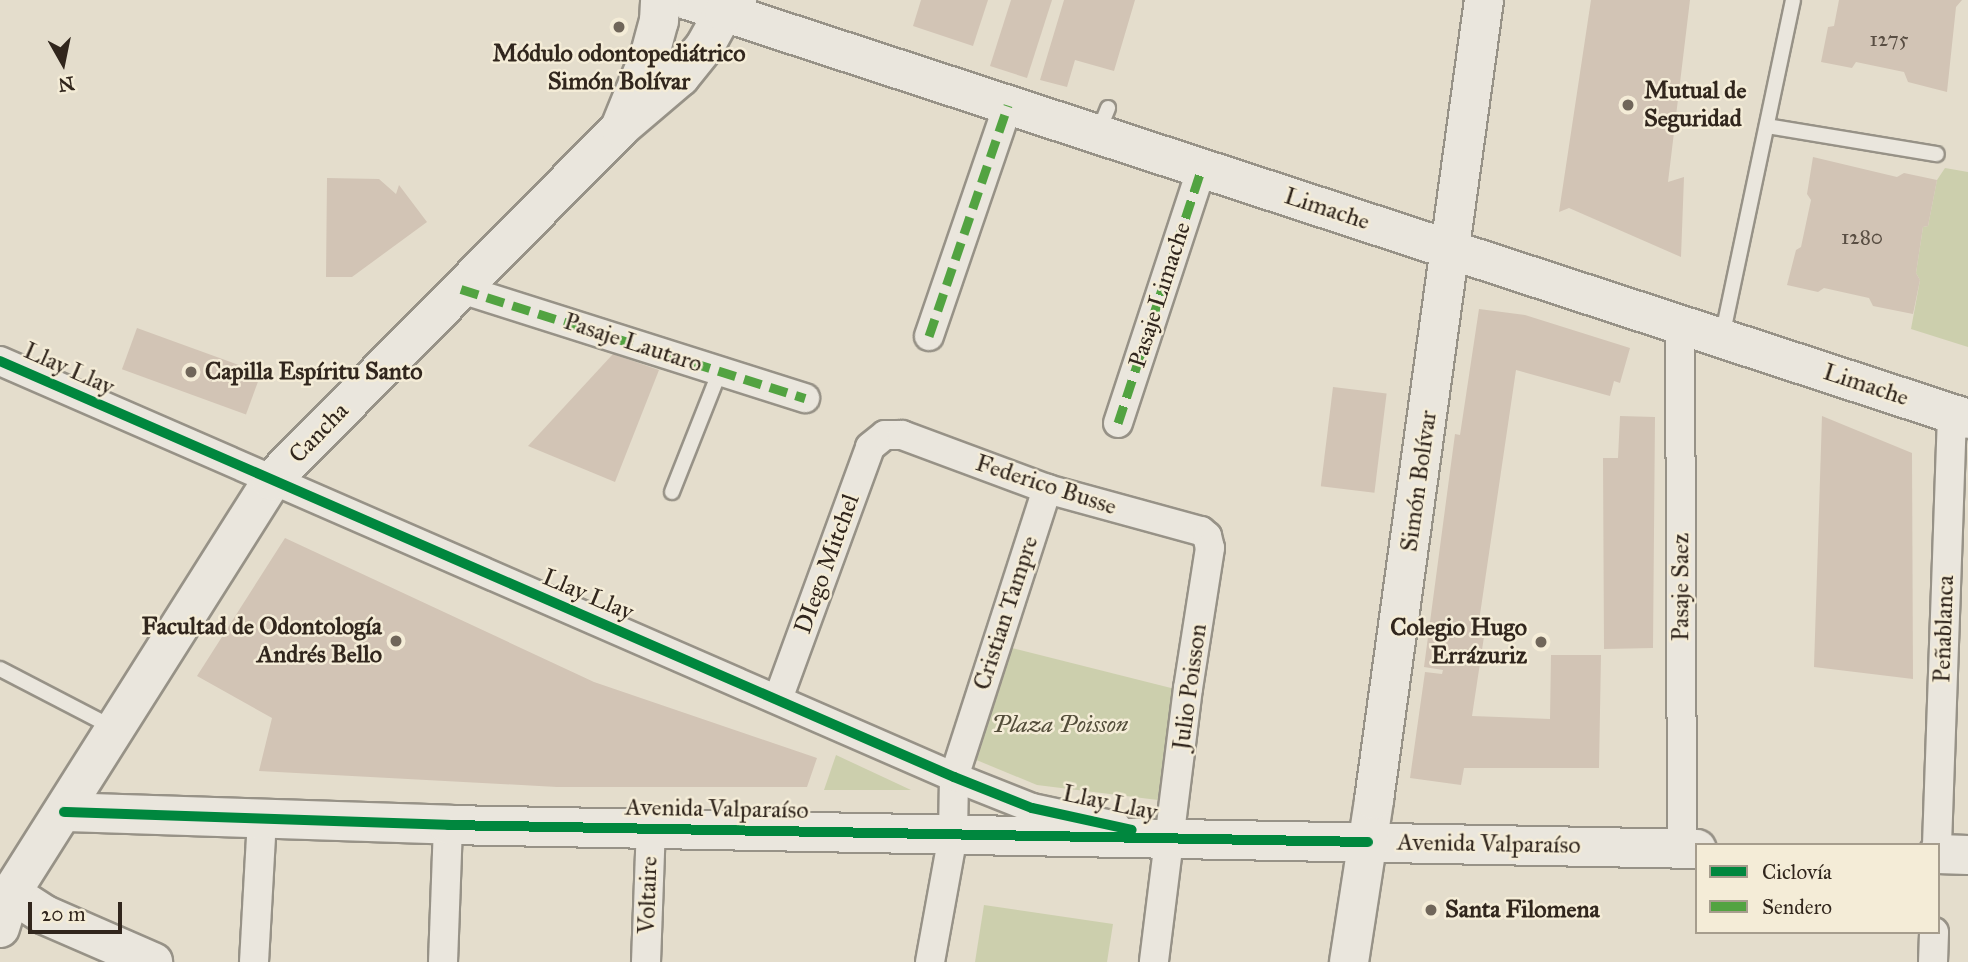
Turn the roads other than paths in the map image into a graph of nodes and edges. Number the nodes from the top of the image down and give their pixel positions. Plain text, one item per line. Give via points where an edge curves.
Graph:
1 (660, 0) edge
2 (687, 0) edge
3 (1483, 0) edge
4 (1793, 0) edge
5 (731, 6) edge
6 (1008, 105) junction
7 (1767, 126) junction
8 (620, 128) junction
9 (1937, 154) dead end
10 (1202, 168) junction
11 (1450, 249) junction
12 (461, 289) junction
13 (1680, 324) junction
14 (929, 336) dead end
15 (1722, 338) junction
16 (0, 361) edge
17 (720, 370) junction
18 (805, 398) dead end
19 (1960, 416) edge
20 (1118, 423) dead end
21 (885, 435) joint
22 (271, 481) junction
23 (1047, 489) junction
24 (672, 492) dead end
25 (1207, 536) joint
26 (0, 669) edge
27 (778, 699) junction
28 (115, 729) junction
29 (954, 777) junction
30 (64, 812) junction
31 (262, 821) junction
32 (448, 825) junction
33 (651, 827) junction
34 (953, 835) junction
35 (1170, 838) junction
36 (1368, 842) junction
37 (1937, 843) edge
38 (1689, 849) edge
39 (1940, 854) edge
40 (1968, 855) edge
41 (2, 906) edge
42 (1934, 934) edge
43 (153, 962) edge
44 (254, 962) edge
45 (443, 962) edge
46 (646, 962) edge
47 (930, 962) edge
48 (1154, 962) edge
49 (1349, 962) edge
50 (1933, 962) edge

1 - 8 main road, Cancha via 650,54
2 - 5 main road, Limache
3 - 11 main road, Simón Bolívar
4 - 7 lane
5 - 6 main road, Limache
5 - 8 main road, Cancha via 680,77
6 - 10 main road, Limache via 1103,121
6 - 14 street
7 - 9 lane
7 - 15 lane
8 - 12 main road, Cancha
10 - 11 main road, Limache
10 - 20 street, Pasaje Limache
11 - 13 main road, Limache
11 - 36 main road, Simón Bolívar
12 - 17 street, Pasaje Lautaro
12 - 22 main road, Cancha
13 - 15 main road, Limache
13 - 38 street, Pasaje Saez
15 - 19 main road, Limache
16 - 22 street, Llay Llay
17 - 18 street, Pasaje Lautaro
17 - 24 lane
19 - 37 street, Peñablanca
21 - 23 street, Federico Busse via 902,435
21 - 27 street, DIego Mitchel via 870,447
22 - 27 street, Llay Llay
22 - 28 main road, Cancha
23 - 25 street, Federico Busse
23 - 29 street, Cristian Tampre
25 - 35 street, Julio Poisson via 1210,548
26 - 28 lane
27 - 29 street, Llay Llay
28 - 30 main road, Cancha
29 - 34 street, Cristian Tampre
29 - 35 street, Llay Llay via 1032,808
30 - 31 main road, Avenida Valparaíso
30 - 41 main road, Cancha
31 - 32 main road, Avenida Valparaíso
31 - 44 street
32 - 33 main road, Avenida Valparaíso
32 - 45 street
33 - 34 main road, Avenida Valparaíso
33 - 46 street, Voltaire
34 - 35 main road, Avenida Valparaíso
34 - 47 street, Cristian Tampre
35 - 36 main road, Avenida Valparaíso
35 - 48 street, Julio Poisson
36 - 38 main road, Avenida Valparaíso
36 - 49 main road, Simón Bolívar
39 - 40 main road
41 - 43 main road via 46,915
42 - 50 street

